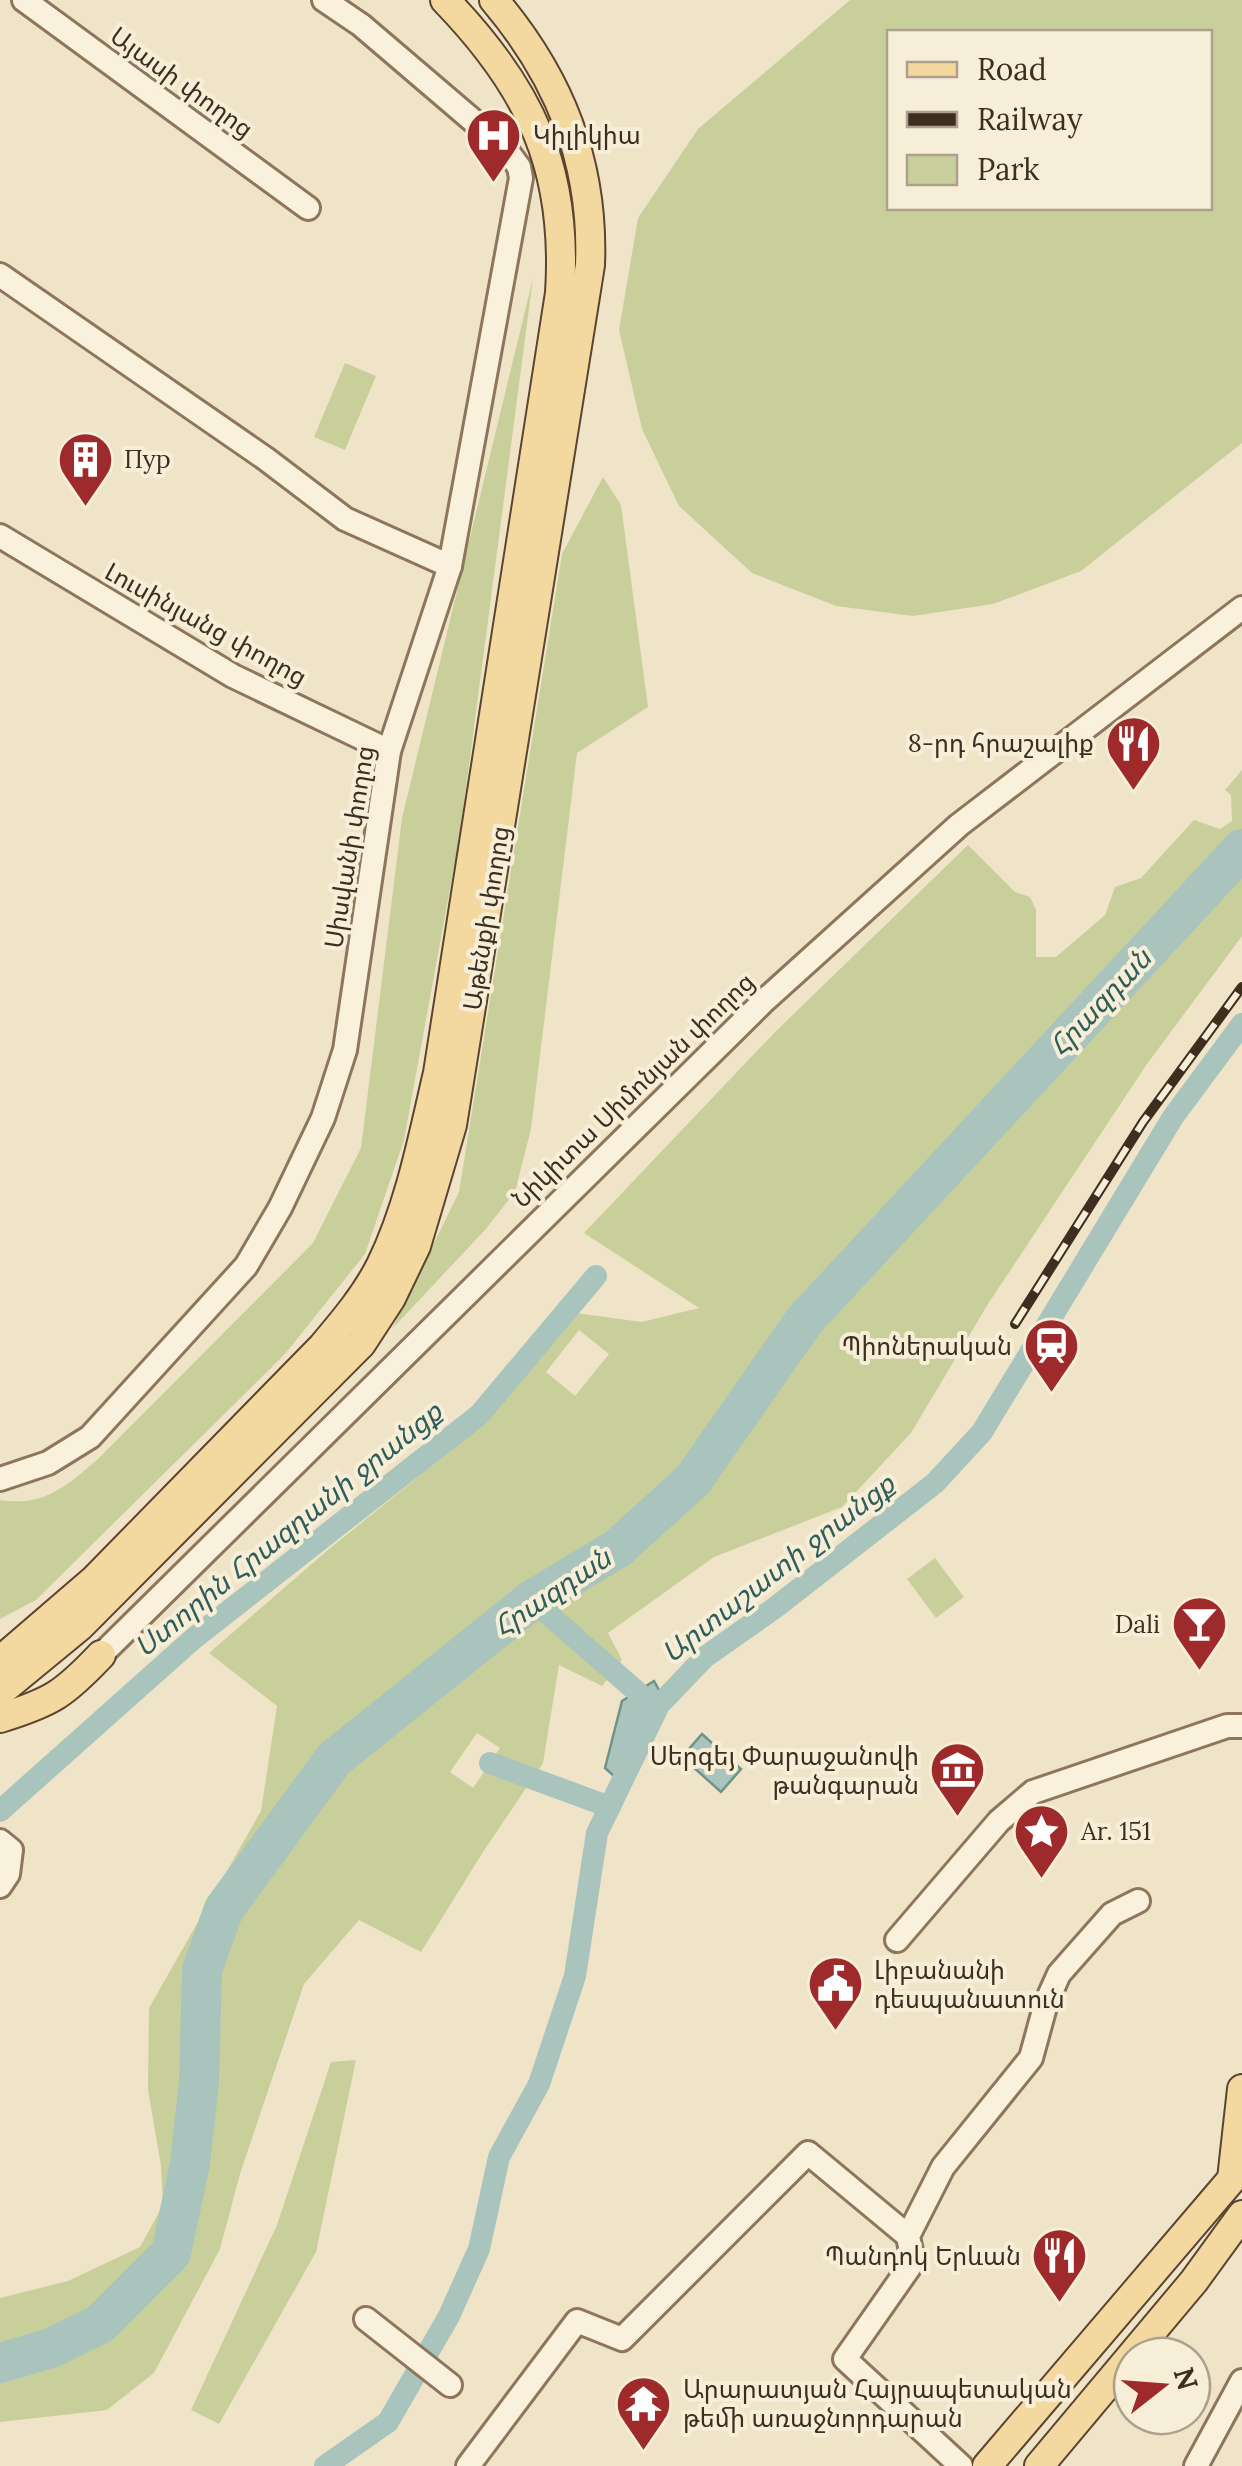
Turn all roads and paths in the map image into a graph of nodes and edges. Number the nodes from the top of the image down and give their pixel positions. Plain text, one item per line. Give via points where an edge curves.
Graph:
1 (24, 0) edge
2 (324, 0) edge
3 (446, 0) edge
4 (494, 0) edge
5 (308, 208) dead end
6 (0, 275) edge
7 (7, 541) edge
8 (0, 565) edge
9 (450, 566) junction
10 (1242, 608) edge
11 (389, 751) junction
12 (0, 1479) edge
13 (102, 1655) junction
14 (0, 1661) edge
15 (31, 1668) junction
16 (0, 1692) edge
17 (0, 1718) edge
18 (1242, 1726) edge
19 (5, 1846) edge
20 (0, 1886) edge
21 (1138, 1901) dead end
22 (897, 1940) dead end
23 (1242, 2089) edge
24 (1209, 2210) junction
25 (1240, 2225) edge
26 (908, 2236) junction
27 (366, 2319) dead end
28 (1242, 2381) edge
29 (450, 2384) dead end
30 (468, 2466) edge
31 (961, 2466) edge
32 (987, 2466) edge
33 (1040, 2466) edge
34 (1196, 2466) edge

1 - 5 street, Այասի փողոց
2 - 9 street, Սիսվանի փողոց via 505,148 519,167
3 - 14 main road, Աթենքի փողոց via 498,59 526,107 558,195 562,259 438,1073 419,1154 381,1265 322,1347 95,1579
4 - 15 main road, Աթենքի փողոց via 541,62 570,130 588,191 590,265 438,1182 405,1272 361,1344
6 - 9 street via 344,519
7 - 8 street
7 - 11 street, Լուսինյանց փողոց via 233,676
9 - 11 street, Սիսվանի փողոց
10 - 13 street, Նիկիտա Սիմոնյան փողոց via 959,825 765,1000
11 - 12 street, Սիսվանի փողոց via 345,1050 323,1118 280,1208 246,1266 90,1437 48,1463
13 - 15 main road via 46,1681 35,1680
13 - 17 main road via 66,1692
15 - 16 main road, Աթենքի փողոց
18 - 22 street via 1033,1792 998,1820
19 - 20 street via 8,1874
21 - 26 street via 1112,1914 1058,1974 1032,2058 943,2167
23 - 24 main road via 1232,2179
24 - 25 main road
24 - 32 main road
25 - 33 main road
26 - 30 street via 808,2152 622,2339 577,2321
26 - 31 street via 913,2262 845,2359
27 - 29 street
28 - 34 street

